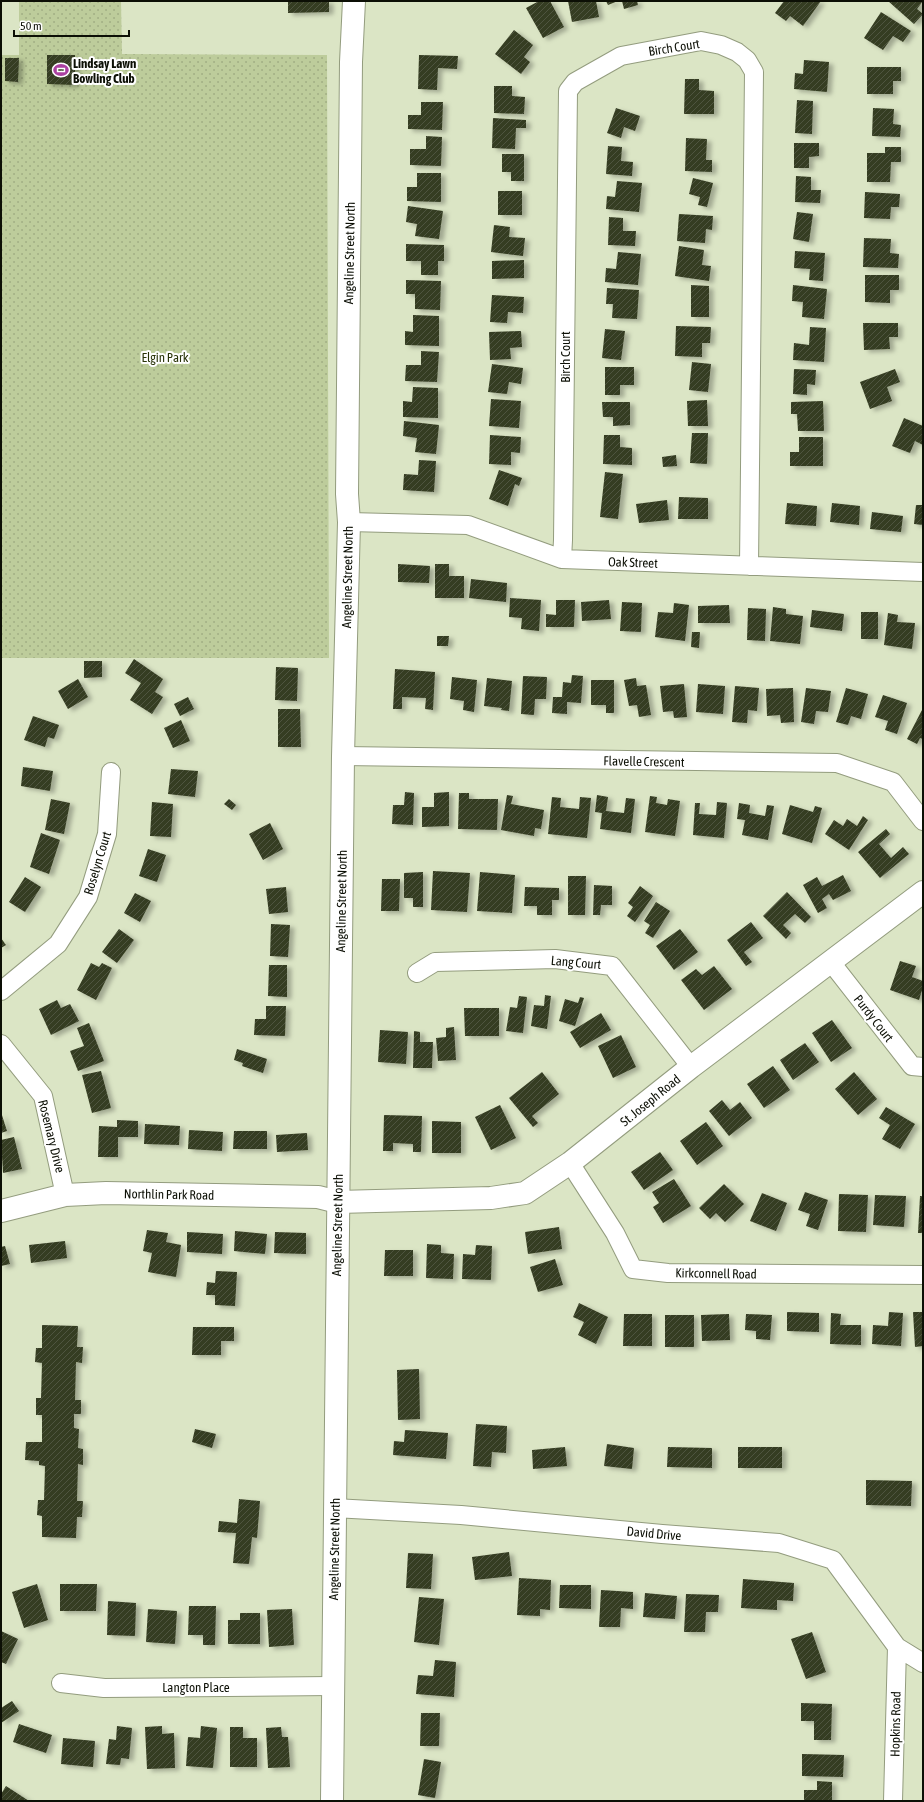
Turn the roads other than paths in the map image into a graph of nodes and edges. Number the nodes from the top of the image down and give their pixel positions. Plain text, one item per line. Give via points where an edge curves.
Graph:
1 (354, 1) edge
2 (348, 522) junction
3 (562, 559) junction
4 (749, 566) junction
5 (923, 572) edge
6 (343, 756) junction
7 (111, 772) dead end
8 (923, 820) edge
9 (923, 892) edge
10 (830, 961) junction
11 (416, 973) dead end
12 (1, 991) edge
13 (1, 1044) edge
14 (691, 1067) junction
15 (923, 1067) edge
16 (570, 1164) junction
17 (65, 1195) junction
18 (338, 1202) junction
19 (1, 1211) edge
20 (923, 1275) edge
21 (334, 1508) junction
22 (897, 1647) junction
23 (923, 1663) edge
24 (60, 1683) dead end
25 (332, 1686) junction
26 (332, 1801) edge
27 (893, 1801) edge

1 - 2 main road, Angeline Street North via 351,62
2 - 3 street, Oak Street via 468,525
2 - 6 main road, Angeline Street North
3 - 4 street, Oak Street
3 - 4 street, Birch Court via 568,91 575,82 621,56 701,42 721,45 737,52 748,60 754,72
4 - 5 street, Oak Street
6 - 8 street, Flavelle Crescent via 837,764 892,782
6 - 18 main road, Angeline Street North
7 - 12 street, Roselyn Court via 107,834 88,897 58,944
9 - 10 main road, St. Joseph Road
10 - 14 main road, St. Joseph Road
10 - 15 street, Purdy Court via 912,1066
11 - 14 street, Lang Court via 435,962 555,959 612,966
13 - 17 street, Rosemary Drive via 43,1096
14 - 16 main road, St. Joseph Road
16 - 18 main road, St. Joseph Road via 525,1192 505,1196
16 - 20 street, Kirkconnell Road via 615,1233 633,1269 668,1273
17 - 18 main road, Northlin Park Road via 106,1193 318,1197
17 - 19 main road, Northlin Park Road
18 - 21 main road, Angeline Street North
21 - 22 street, David Drive via 461,1515 779,1543 833,1560
21 - 25 main road, Angeline Street North
22 - 23 street, David Drive
22 - 27 street, Hopkins Road
24 - 25 street, Langton Place via 104,1688
25 - 26 main road, Angeline Street North

